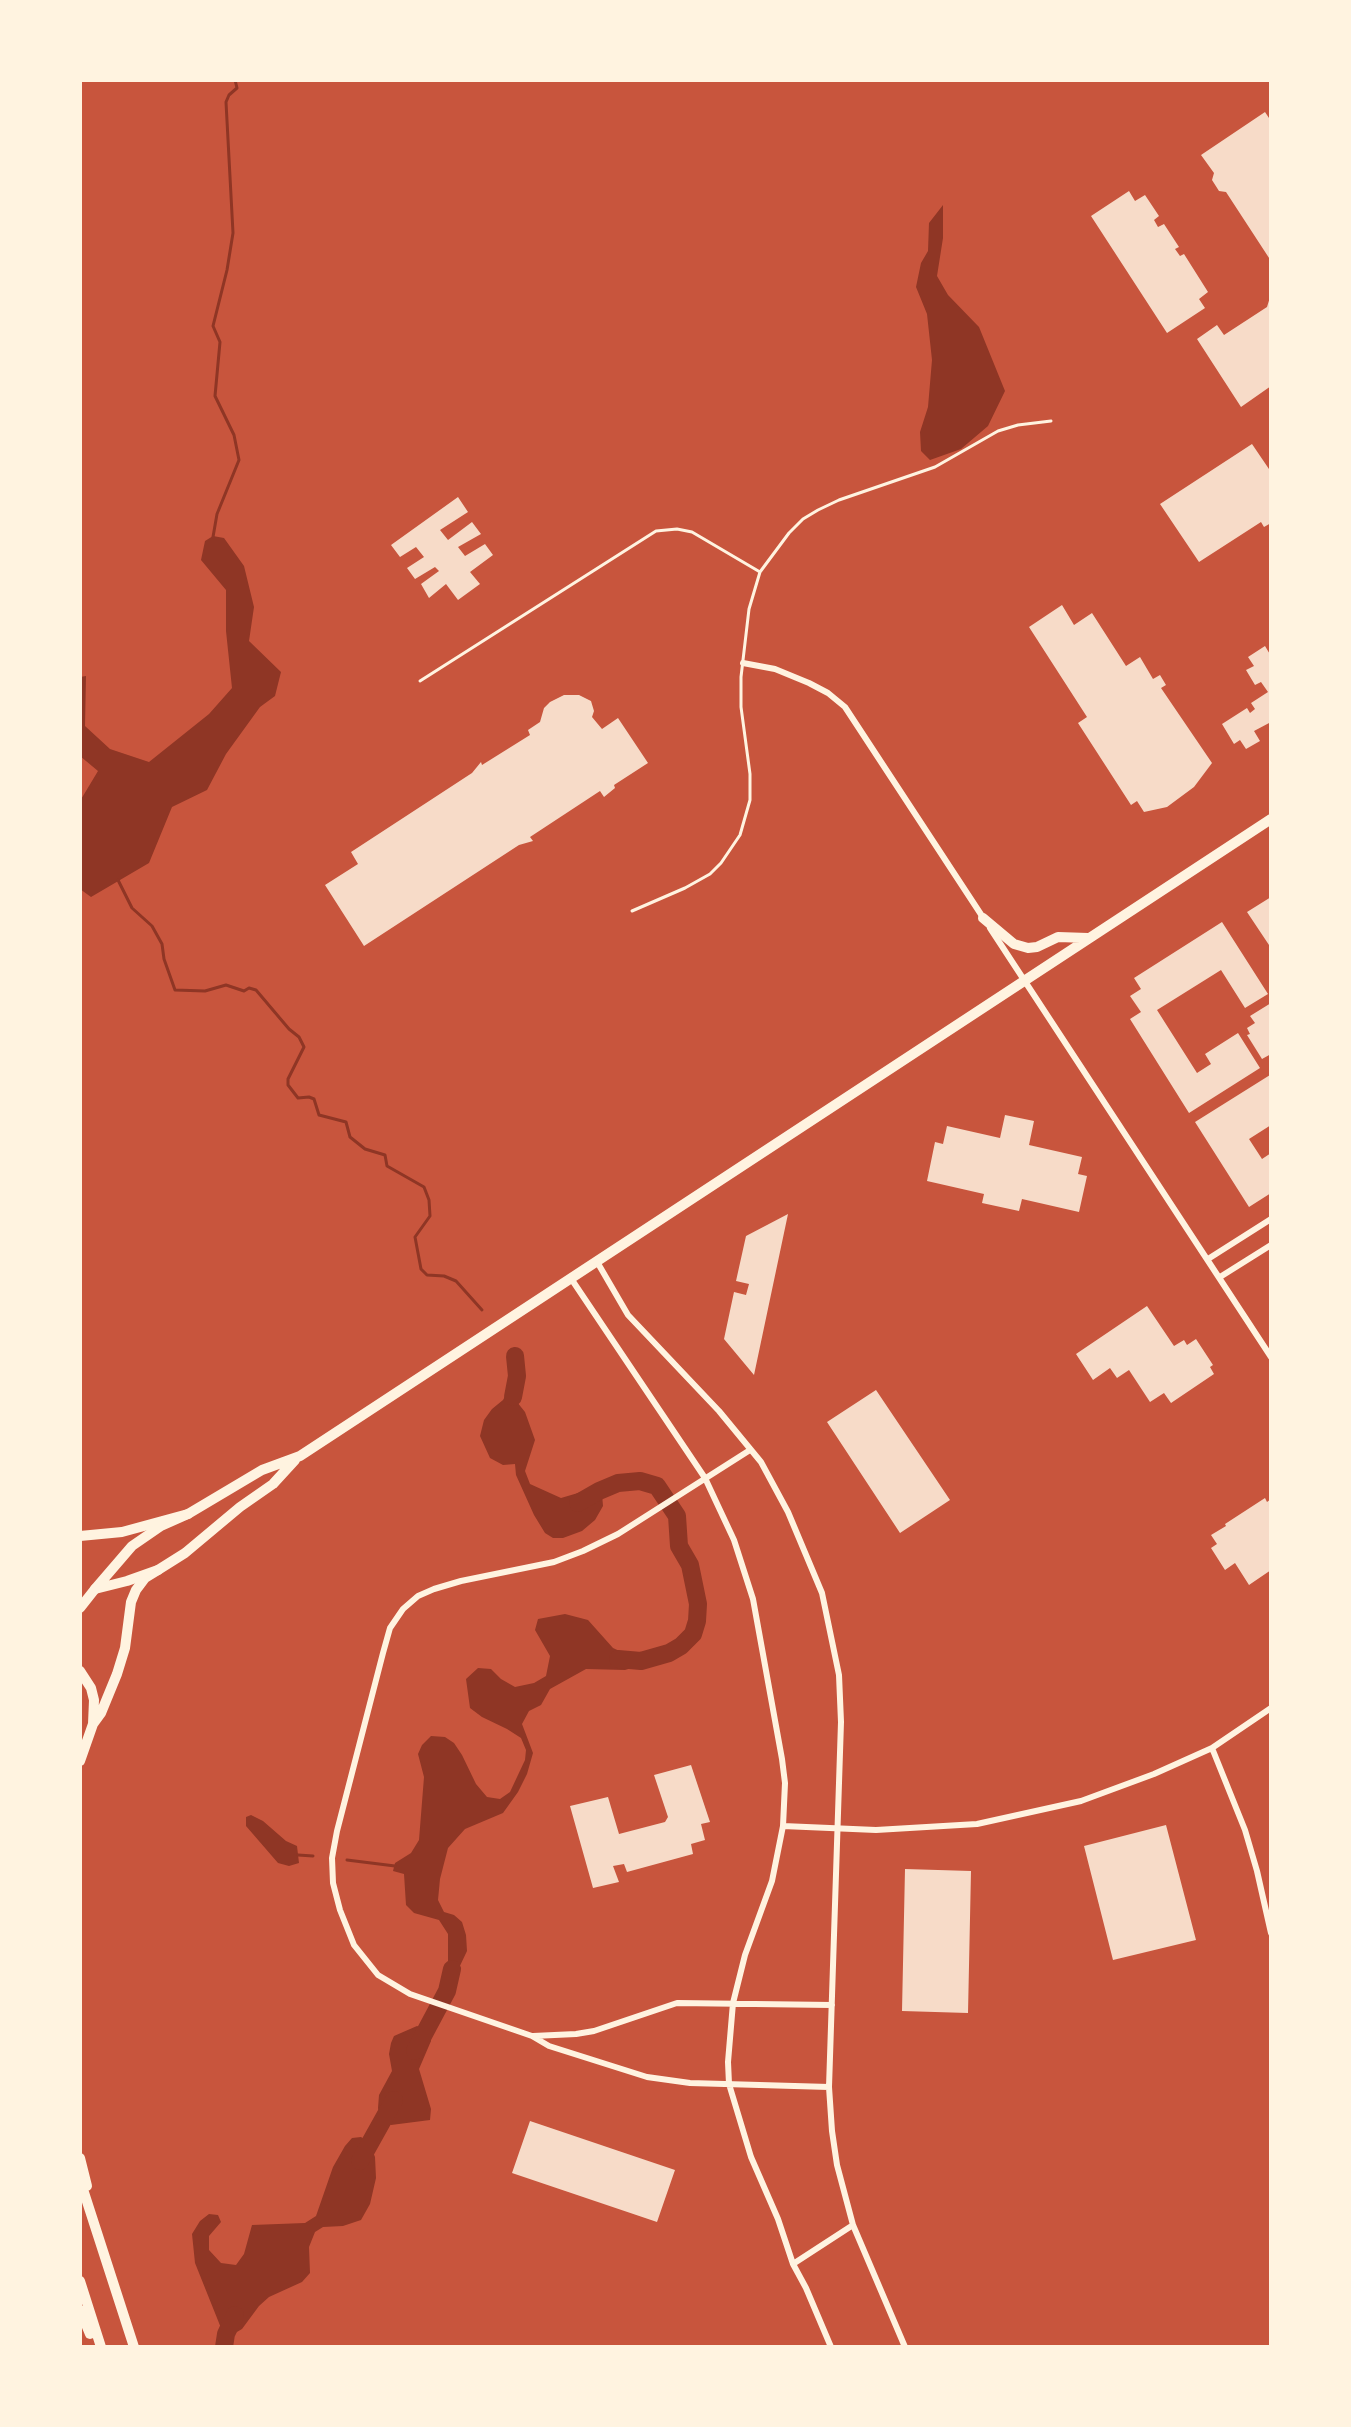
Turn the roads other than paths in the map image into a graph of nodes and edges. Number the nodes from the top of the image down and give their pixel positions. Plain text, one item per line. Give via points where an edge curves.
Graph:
1 (1051, 421) dead end
2 (760, 572) junction
3 (743, 663) junction
4 (420, 681) dead end
5 (1271, 819) edge
6 (632, 911) dead end
7 (983, 918) junction
8 (1090, 938) junction
9 (1026, 981) junction
10 (1271, 1219) edge
11 (1271, 1245) edge
12 (1208, 1259) junction
13 (596, 1260) junction
14 (570, 1277) junction
15 (1220, 1277) junction
16 (1271, 1357) edge
17 (750, 1450) junction
18 (300, 1456) junction
19 (705, 1478) junction
20 (188, 1514) junction
21 (80, 1536) edge
22 (158, 1570) junction
23 (95, 1589) junction
24 (80, 1591) edge
25 (80, 1608) edge
26 (80, 1671) edge
27 (1271, 1708) edge
28 (93, 1724) junction
29 (1212, 1748) junction
30 (80, 1761) edge
31 (783, 1826) junction
32 (839, 1829) junction
33 (1271, 1933) edge
34 (733, 2003) junction
35 (832, 2005) junction
36 (532, 2036) junction
37 (729, 2084) junction
38 (829, 2087) junction
39 (80, 2158) edge
40 (80, 2180) edge
41 (853, 2225) junction
42 (107, 2261) junction
43 (793, 2264) junction
44 (80, 2281) edge
45 (80, 2310) edge
46 (98, 2347) edge
47 (134, 2347) edge
48 (831, 2347) edge
49 (905, 2347) edge

1 - 2 lane via 998,431 926,471 818,510 789,533
2 - 3 lane via 749,609
2 - 4 lane via 692,532 656,531
3 - 6 lane via 741,707 751,788 740,835 710,874
3 - 7 street via 809,683 845,707
5 - 8 main road
7 - 8 main road via 1014,944 1028,948 1058,937
7 - 9 street
8 - 9 main road
9 - 12 street
9 - 13 main road
10 - 12 street
11 - 15 street
12 - 15 street
13 - 14 main road
13 - 17 street via 628,1315
14 - 18 main road
14 - 19 street
15 - 16 street
17 - 19 street
17 - 32 street via 788,1512 822,1593 839,1675
18 - 20 main road via 262,1470
18 - 22 main road via 273,1484
19 - 31 street via 734,1540 753,1599 782,1759
19 - 36 street via 595,1546 554,1562 461,1581 418,1596 390,1628 332,1858 340,1910 354,1945 378,1975 410,1994
20 - 21 main road via 122,1532
20 - 23 main road via 132,1546
22 - 23 main road
22 - 28 main road via 136,1590 117,1674
23 - 24 main road
23 - 25 main road
26 - 28 main road via 94,1700
27 - 29 street
28 - 30 main road
29 - 32 street via 1081,1801 1021,1815 977,1824
29 - 33 street via 1245,1830
31 - 32 street
31 - 34 street via 772,1881
32 - 35 street
34 - 35 street
34 - 36 street via 677,2003 594,2031
34 - 37 street
35 - 38 street
36 - 37 street via 647,2077
37 - 38 street
37 - 43 street via 741,2130
38 - 41 street via 837,2165
39 - 42 main road
40 - 42 main road
41 - 43 street
41 - 49 street
42 - 47 main road
43 - 48 street
44 - 46 main road
45 - 46 main road

